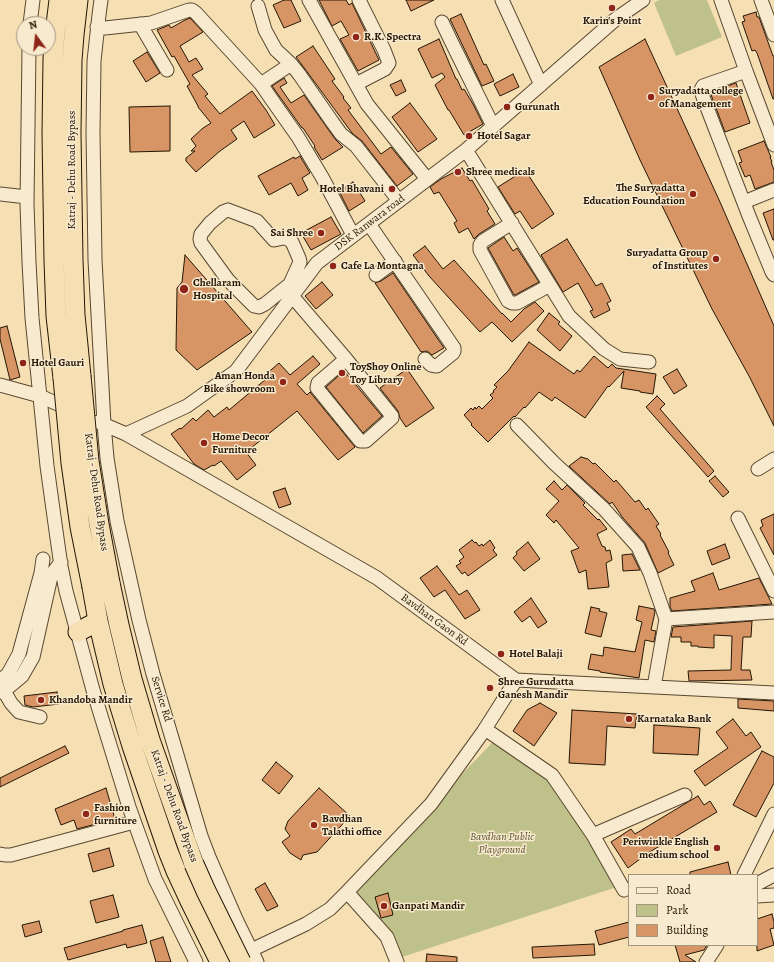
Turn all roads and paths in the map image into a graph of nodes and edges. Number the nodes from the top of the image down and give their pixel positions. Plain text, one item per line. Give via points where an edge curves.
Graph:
1 (33, 0) edge
2 (59, 0) edge
3 (78, 0) edge
4 (101, 0) edge
5 (310, 0) edge
6 (359, 0) edge
7 (502, 0) edge
8 (714, 0) edge
9 (721, 0) edge
10 (761, 0) edge
11 (638, 1) edge
12 (258, 6) dead end
13 (31, 16) edge
14 (442, 22) dead end
15 (140, 24) junction
16 (97, 27) junction
17 (774, 35) edge
18 (29, 56) edge
19 (291, 64) junction
20 (167, 70) dead end
21 (743, 72) junction
22 (260, 84) junction
23 (356, 84) junction
24 (541, 84) junction
25 (493, 126) junction
26 (774, 145) edge
27 (466, 150) junction
28 (427, 179) junction
29 (774, 190) edge
30 (0, 194) edge
31 (27, 197) junction
32 (399, 201) junction
33 (744, 202) junction
34 (512, 223) junction
35 (369, 224) junction
36 (353, 236) junction
37 (395, 261) junction
38 (376, 275) dead end
39 (774, 275) edge
40 (299, 278) junction
41 (550, 285) junction
42 (292, 296) junction
43 (346, 359) junction
44 (425, 359) dead end
45 (649, 362) dead end
46 (0, 385) edge
47 (40, 396) junction
48 (104, 424) junction
49 (517, 425) dead end
50 (126, 434) junction
51 (774, 459) edge
52 (758, 470) dead end
53 (738, 518) dead end
54 (58, 546) junction
55 (43, 559) junction
56 (61, 562) junction
57 (52, 574) junction
58 (774, 591) edge
59 (774, 612) edge
60 (666, 619) junction
61 (98, 621) junction
62 (78, 632) junction
63 (516, 680) junction
64 (654, 687) junction
65 (1, 688) edge
66 (774, 693) edge
67 (40, 717) dead end
68 (485, 729) junction
69 (685, 796) dead end
70 (774, 814) edge
71 (134, 822) junction
72 (593, 835) junction
73 (0, 854) edge
74 (744, 874) edge
75 (774, 875) edge
76 (758, 883) edge
77 (624, 890) dead end
78 (347, 892) junction
79 (774, 895) edge
80 (758, 896) edge
81 (716, 946) edge
82 (246, 956) edge
83 (196, 962) edge
84 (220, 962) edge
85 (227, 962) edge
86 (257, 962) edge
87 (397, 962) edge
88 (706, 962) edge

1 - 13 street
2 - 61 highway, Katraj - Dehu Road Bypass, bridge via 53,59 52,134 56,316 71,464
3 - 82 highway, Katraj - Dehu Road Bypass, bridge via 72,60 71,134 75,315 99,524 119,625 150,740 194,864 206,891
4 - 16 street, Service Rd
5 - 23 street
6 - 23 street via 389,63 385,69
7 - 24 street
8 - 21 street
9 - 21 street
10 - 17 street
11 - 24 street, DSK Ranwara road
12 - 19 street via 265,30 276,50
14 - 25 street
15 - 16 street
15 - 20 street
15 - 22 street via 192,10
16 - 48 street, Service Rd via 94,61 95,254
18 - 31 street
19 - 22 street
19 - 32 street via 333,123 356,146
21 - 26 street
21 - 33 street via 703,86 701,90
22 - 36 street via 298,137
23 - 28 street via 367,104
24 - 25 street, DSK Ranwara road
25 - 27 street, DSK Ranwara road
27 - 28 street, DSK Ranwara road
27 - 34 street
28 - 32 street, DSK Ranwara road
29 - 33 street
30 - 31 street
31 - 47 street via 32,318
32 - 35 street, DSK Ranwara road
33 - 39 street
34 - 41 street
34 - 41 street via 480,245 480,250 508,301 517,303
35 - 36 street, DSK Ranwara road
35 - 37 street
36 - 40 street, DSK Ranwara road
37 - 38 street
37 - 44 street via 454,348 453,353 437,366 431,365
40 - 40 street via 300,262 292,242 284,238 274,240 258,221 228,210 210,223 201,234 201,243 228,280 254,306 260,307 265,304
40 - 42 street, DSK Ranwara road
41 - 45 street via 569,316 604,349 620,359
42 - 43 street
42 - 50 street, DSK Ranwara road via 236,371 187,406
43 - 43 street via 392,416 366,441 360,441 318,388 318,383
46 - 47 street
47 - 48 street
47 - 54 street
48 - 50 street
48 - 82 street, Service Rd via 117,521 153,674 206,850 236,919
49 - 60 street via 604,509 638,547
50 - 63 street, Bavdhan Gaon Rd via 377,578
51 - 52 street
53 - 58 street
54 - 55 street
54 - 56 street
55 - 57 street
55 - 65 street via 19,654
56 - 57 street
56 - 62 street
57 - 65 street via 33,657 22,676
59 - 60 street
60 - 64 street
61 - 62 highway
61 - 84 highway, Katraj - Dehu Road Bypass via 113,684 168,851
62 - 71 street via 93,690
63 - 64 street
63 - 68 street
64 - 66 street
65 - 67 street via 19,712
68 - 72 street via 552,775
68 - 78 street via 431,804
69 - 72 street
70 - 74 street
71 - 73 street via 11,855
71 - 83 street via 155,879
72 - 77 street
75 - 76 street
78 - 82 street via 330,908 306,924
78 - 87 street via 387,937
79 - 80 street
81 - 88 street
82 - 85 street
82 - 86 street, Service Rd

